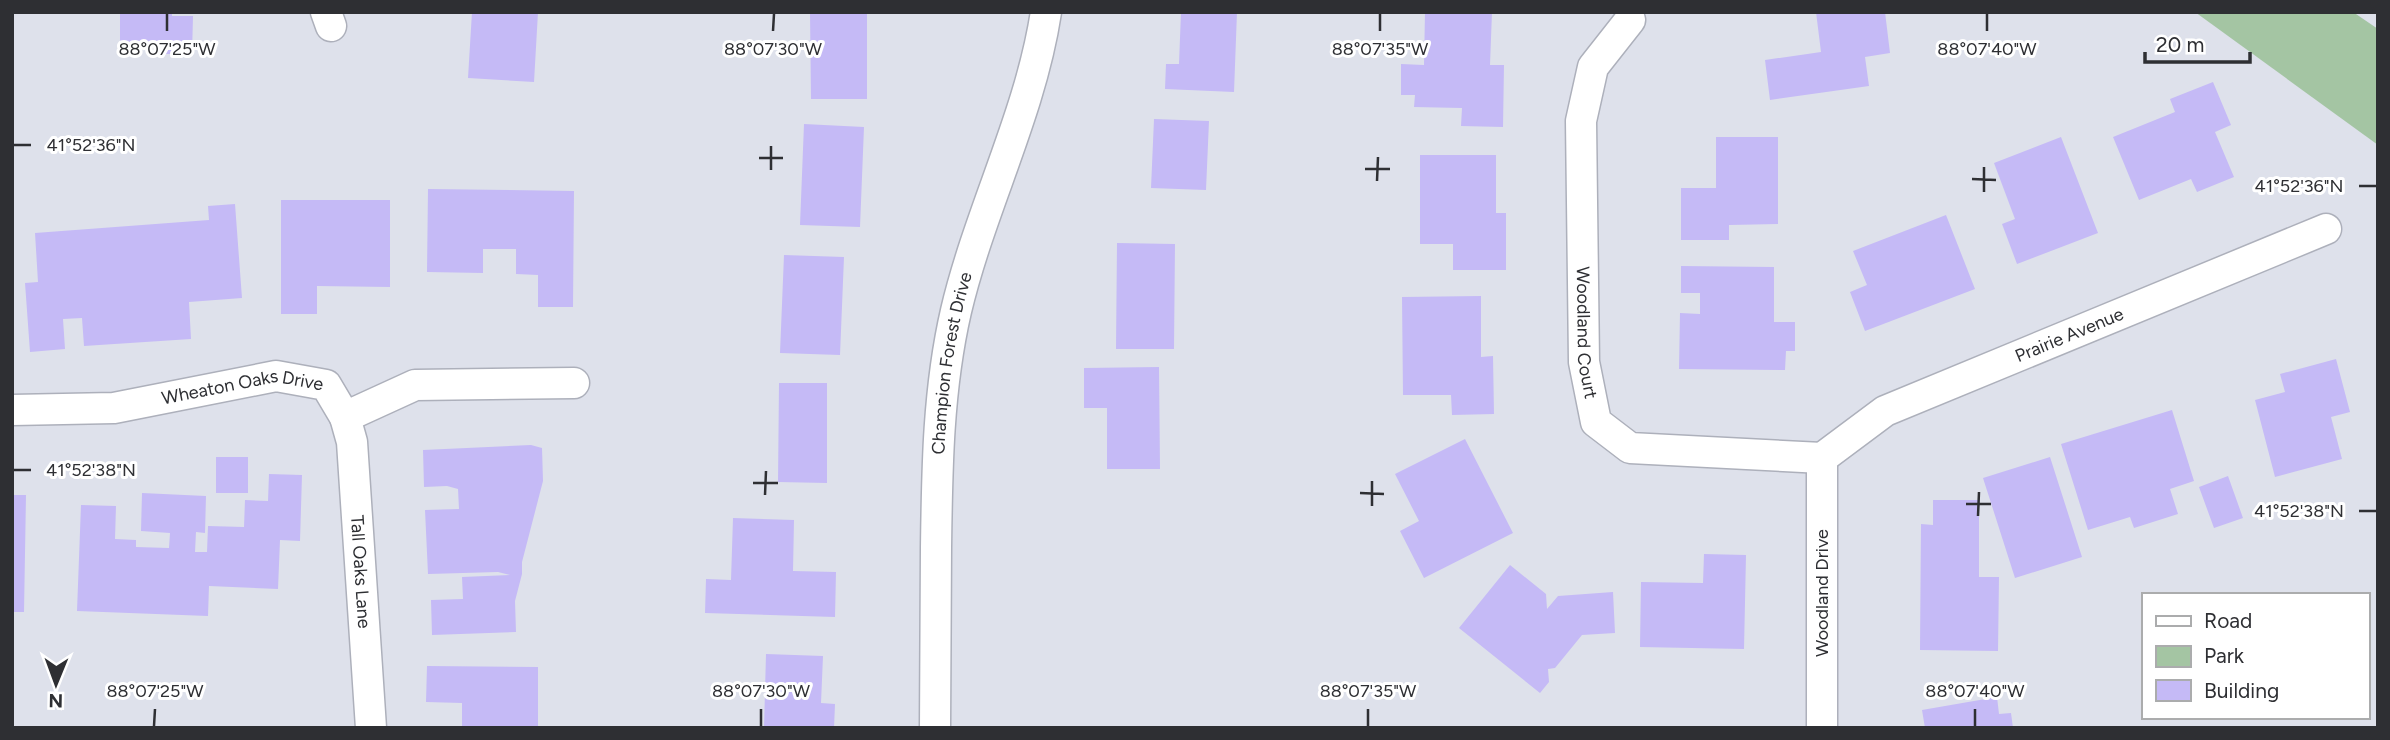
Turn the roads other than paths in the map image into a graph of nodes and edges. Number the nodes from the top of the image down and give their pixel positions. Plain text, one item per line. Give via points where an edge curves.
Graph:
1 (1046, 12) edge
2 (1630, 20) dead end
3 (2326, 229) dead end
4 (574, 383) dead end
5 (12, 410) edge
6 (345, 418) junction
7 (1822, 458) junction
8 (371, 728) edge
9 (935, 728) edge
10 (1822, 728) edge

1 - 9 street, Champion Forest Drive via 1029,93 977,236 956,311 944,379 937,453
2 - 7 street, Woodland Court via 1593,67 1581,121 1584,362 1595,422 1630,448
3 - 7 street, Prairie Avenue via 1885,411
4 - 6 street via 415,385
5 - 6 street, Wheaton Oaks Drive via 114,408 276,376 326,385
6 - 8 street, Tall Oaks Lane via 352,442
7 - 10 street, Woodland Drive

